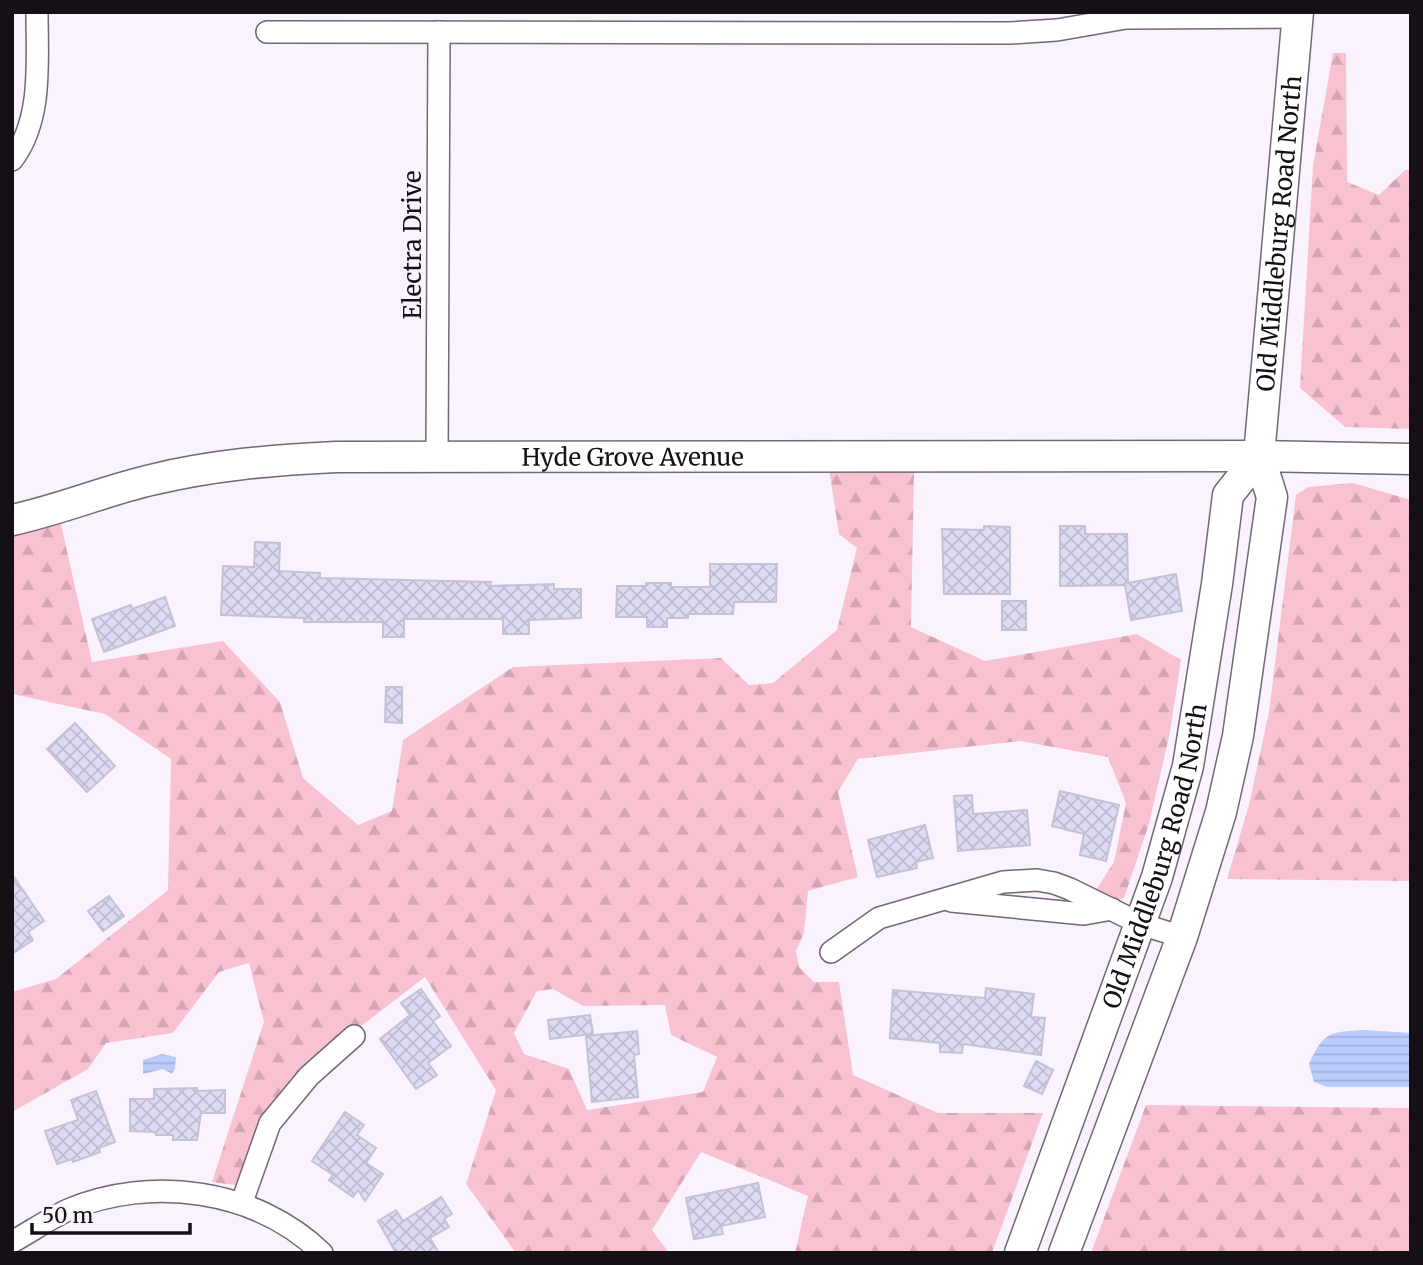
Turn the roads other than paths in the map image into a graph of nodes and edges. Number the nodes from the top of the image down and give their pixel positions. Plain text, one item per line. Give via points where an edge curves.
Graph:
1 (37, 12) edge
2 (1298, 14) edge
3 (267, 32) dead end
4 (439, 32) junction
5 (12, 160) edge
6 (1259, 456) junction
7 (437, 458) junction
8 (1411, 459) edge
9 (12, 520) edge
10 (942, 900) junction
11 (1112, 909) junction
12 (1140, 924) junction
13 (1182, 937) junction
14 (831, 952) dead end
15 (354, 1036) dead end
16 (242, 1202) junction
17 (12, 1242) edge
18 (322, 1253) edge
19 (1020, 1253) edge
20 (1064, 1253) edge

1 - 5 street via 34,105 28,131
2 - 4 street via 1126,18 1010,33
2 - 6 main road, Old Middleburg Road North
3 - 4 street
4 - 7 street, Electra Drive
6 - 7 main road, Hyde Grove Avenue
6 - 8 main road, Hyde Grove Avenue
6 - 12 main road, Old Middleburg Road North via 1228,495 1188,766
6 - 13 main road, Old Middleburg Road North via 1272,497 1238,736 1215,834
7 - 9 main road, Hyde Grove Avenue via 309,458 203,468
10 - 11 street via 1084,914
10 - 11 street via 1003,882 1037,880 1070,889
10 - 14 street via 879,918
11 - 12 street
12 - 13 street
12 - 19 main road, Old Middleburg Road North
13 - 20 main road, Old Middleburg Road North
15 - 16 street via 309,1076 270,1123
16 - 17 street via 167,1191 129,1194 66,1211
16 - 18 street via 310,1241

